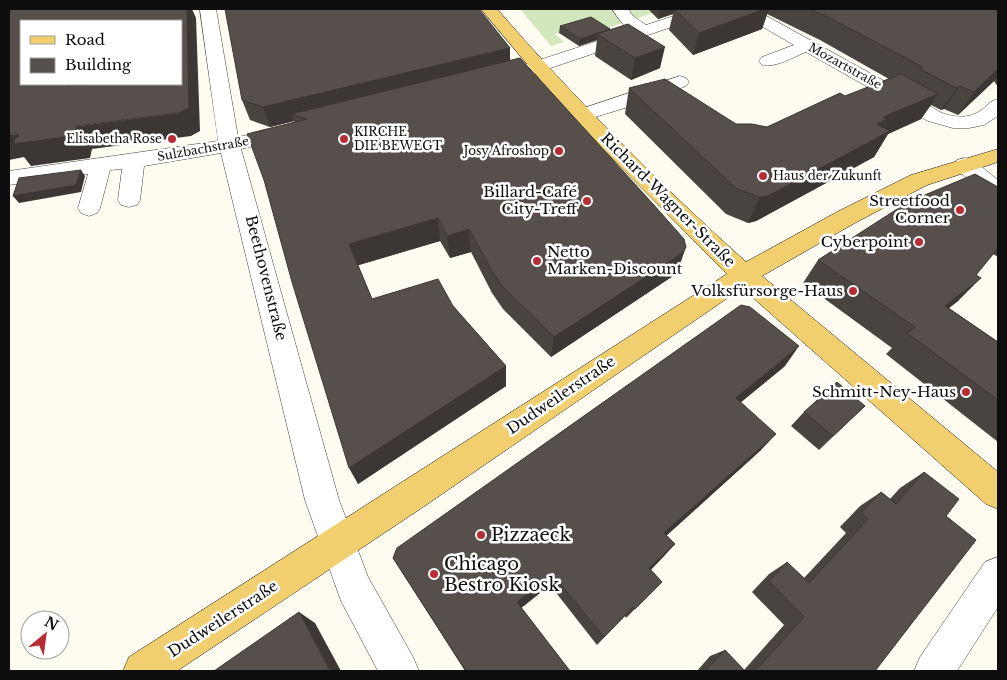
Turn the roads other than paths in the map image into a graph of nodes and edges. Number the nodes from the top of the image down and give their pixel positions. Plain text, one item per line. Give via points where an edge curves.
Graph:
1 (208, 9) edge
2 (489, 9) edge
3 (620, 9) edge
4 (710, 9) edge
5 (743, 9) edge
6 (644, 31) junction
7 (808, 45) junction
8 (768, 61) dead end
9 (538, 67) junction
10 (493, 80) edge
11 (680, 82) dead end
12 (998, 105) edge
13 (582, 115) junction
14 (300, 129) edge
15 (230, 146) junction
16 (998, 155) edge
17 (117, 163) junction
18 (965, 165) junction
19 (9, 178) edge
20 (998, 190) edge
21 (744, 275) junction
22 (998, 492) edge
23 (337, 544) junction
24 (998, 575) edge
25 (143, 671) edge
26 (399, 671) edge
27 (934, 671) edge

1 - 15 street, Beethovenstraße
2 - 9 main road, Richard-Wagner-Straße
3 - 6 street via 627,19
4 - 6 street
5 - 7 street, Mozartstraße
6 - 9 street
7 - 8 street
7 - 12 street, Mozartstraße via 935,117 968,124 978,121
9 - 10 street
9 - 13 main road, Richard-Wagner-Straße
11 - 13 street
13 - 21 main road, Richard-Wagner-Straße
14 - 15 street, Sulzbachstraße
15 - 17 street, Sulzbachstraße
15 - 23 street, Beethovenstraße via 322,500
16 - 18 main road, Dudweilerstraße
17 - 17 street via 109,204
17 - 19 street, Sulzbachstraße
18 - 20 street
18 - 21 main road, Dudweilerstraße via 888,195
21 - 22 main road, Richard-Wagner-Straße
21 - 23 main road, Dudweilerstraße
23 - 25 main road, Dudweilerstraße
23 - 26 street, Beethovenstraße via 354,588
24 - 27 street

